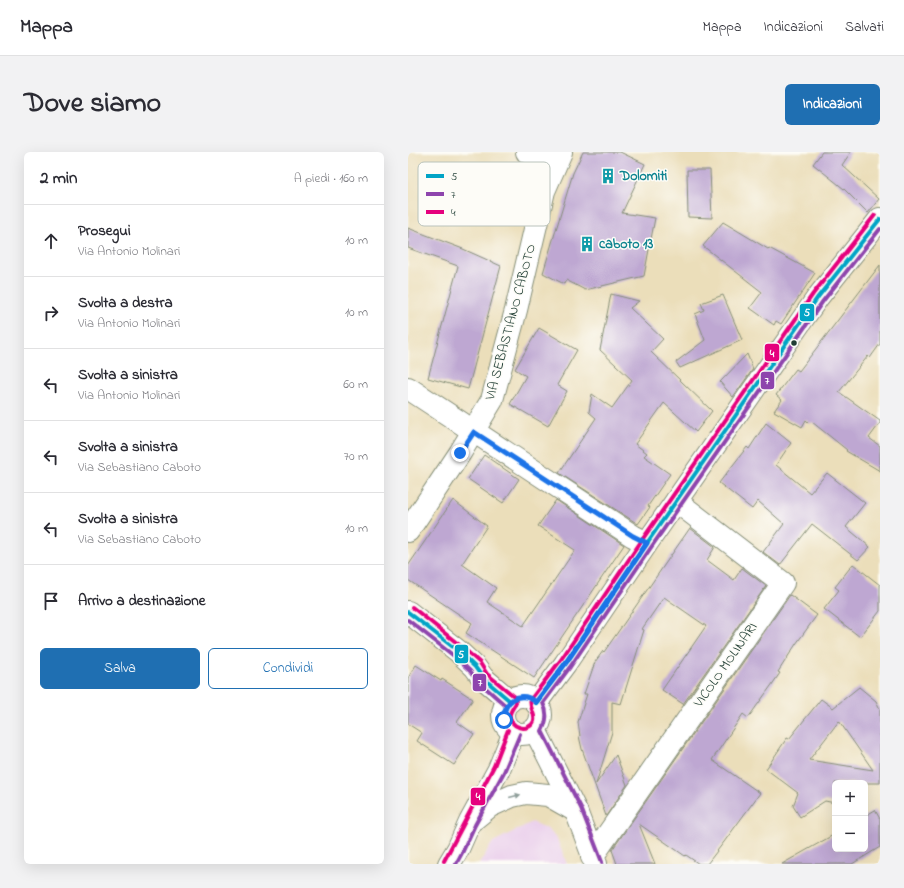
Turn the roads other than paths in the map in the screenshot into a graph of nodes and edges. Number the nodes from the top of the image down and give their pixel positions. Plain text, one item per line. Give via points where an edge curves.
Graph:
1 (527, 152) edge
2 (558, 158) edge
3 (550, 177) edge
4 (880, 219) edge
5 (536, 226) edge
6 (408, 388) edge
7 (474, 432) junction
8 (676, 501) junction
9 (408, 531) edge
10 (647, 543) junction
11 (408, 612) edge
12 (510, 701) junction
13 (536, 702) junction
14 (525, 731) junction
15 (576, 811) junction
16 (470, 822) junction
17 (594, 860) edge
18 (449, 864) edge

1 - 2 street, VIA SEBASTIANO CABOTO
2 - 3 street, VIA SEBASTIANO CABOTO
4 - 8 street via 818,297
5 - 7 street, VIA SEBASTIANO CABOTO via 492,400
6 - 7 street
7 - 9 street, VIA SEBASTIANO CABOTO
7 - 10 street
8 - 10 street
8 - 17 street, VICOLO MOLINARI via 783,583
10 - 13 street via 565,664
11 - 12 street via 458,651 476,667 483,678
12 - 13 street via 525,697
12 - 14 street via 504,713 504,720 507,726
13 - 14 street via 542,717 539,724
14 - 15 street
14 - 16 street via 499,769
16 -> 15 street via 490,806 512,796 526,794 548,795
15 - 17 street
16 - 18 street

